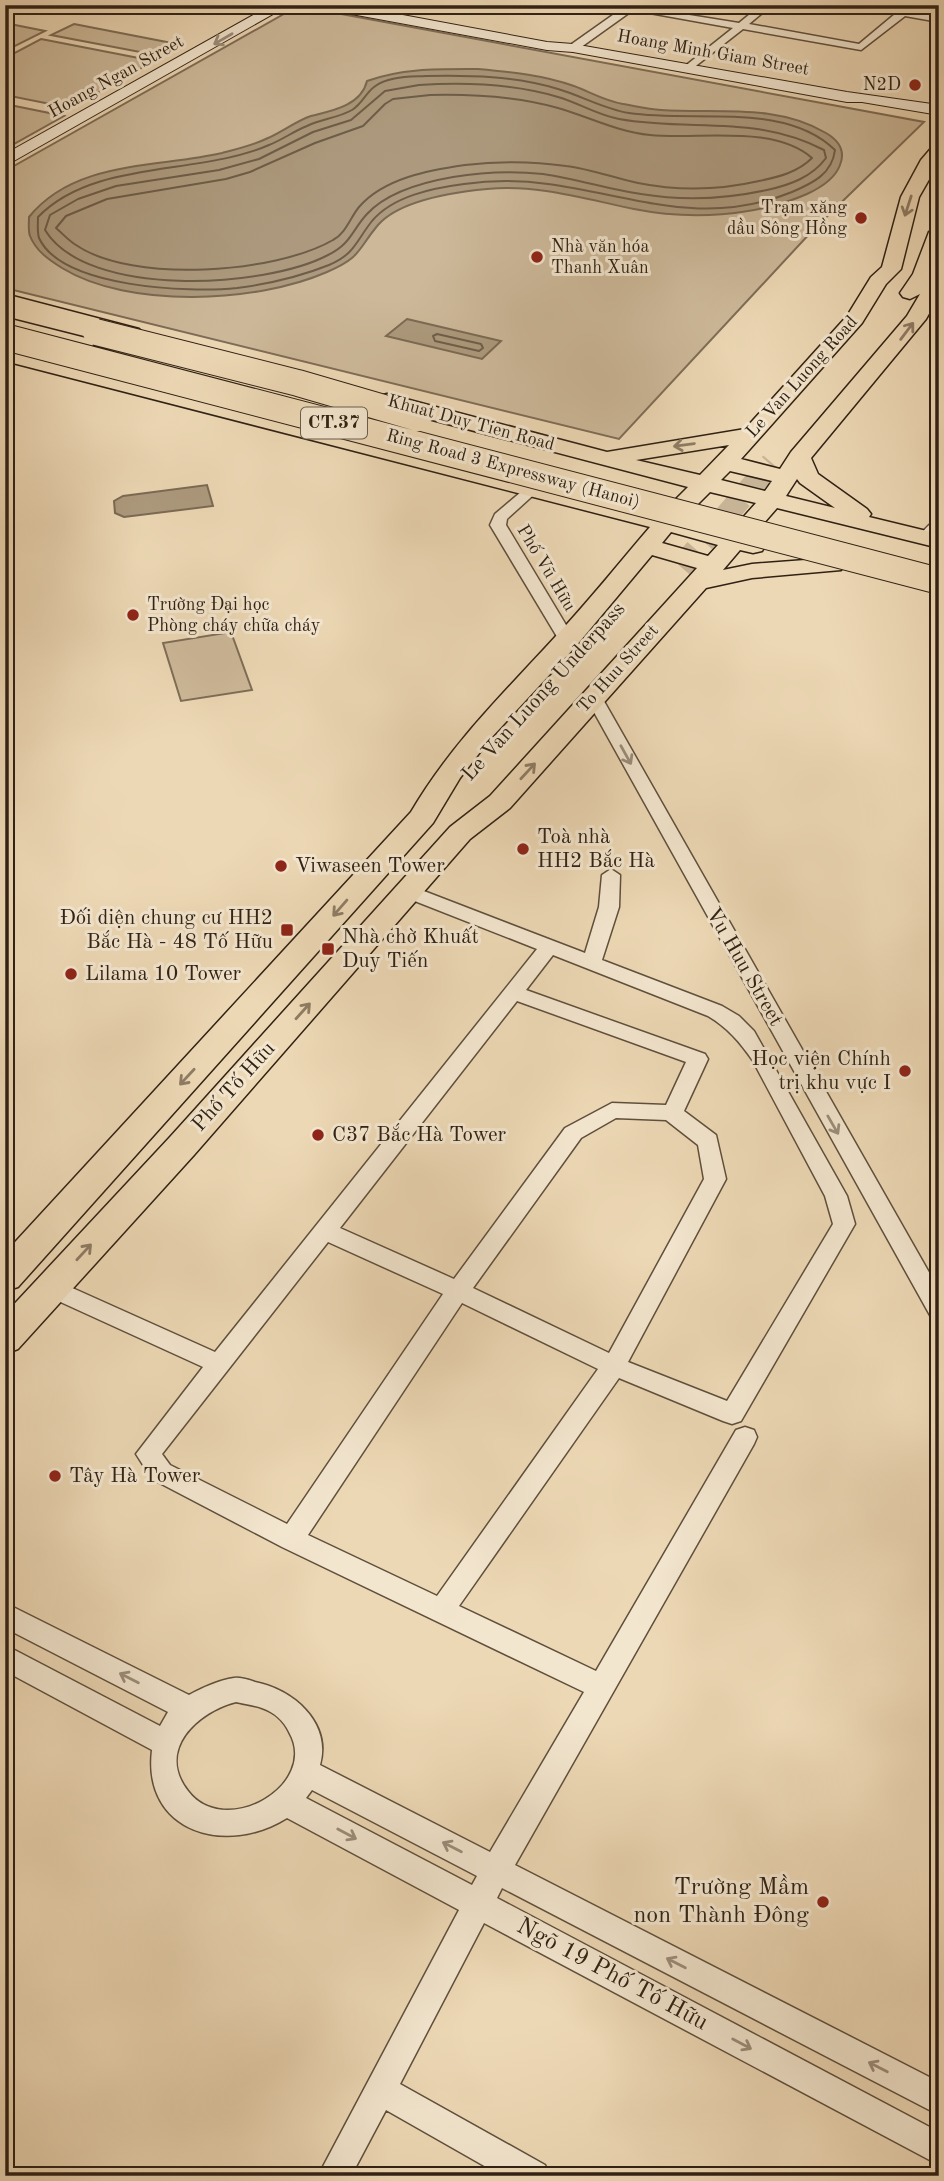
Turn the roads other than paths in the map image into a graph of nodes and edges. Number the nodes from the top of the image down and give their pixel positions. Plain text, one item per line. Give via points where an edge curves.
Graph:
1 (282, 5) edge
2 (324, 5) edge
3 (349, 5) edge
4 (699, 5) edge
5 (767, 5) edge
6 (866, 5) edge
7 (633, 6) edge
8 (908, 9) edge
9 (685, 16) junction
10 (939, 19) edge
11 (741, 26) junction
12 (573, 48) junction
13 (688, 69) junction
14 (847, 97) junction
15 (887, 107) junction
16 (939, 110) edge
17 (939, 116) edge
18 (939, 121) edge
19 (939, 150) edge
20 (5, 161) edge
21 (939, 232) edge
22 (891, 269) junction
23 (923, 274) junction
24 (5, 300) edge
25 (5, 309) edge
26 (5, 316) edge
27 (5, 337) edge
28 (5, 345) edge
29 (5, 354) edge
30 (415, 409) junction
31 (752, 435) junction
32 (494, 440) junction
33 (376, 447) junction
34 (799, 457) junction
35 (601, 458) junction
36 (724, 462) junction
37 (770, 467) junction
38 (703, 484) junction
39 (533, 489) junction
40 (771, 501) junction
41 (581, 502) junction
42 (663, 516) junction
43 (878, 527) junction
44 (936, 540) edge
45 (735, 542) junction
46 (680, 565) junction
47 (832, 565) junction
48 (631, 567) junction
49 (939, 581) edge
50 (939, 594) edge
51 (567, 640) junction
52 (593, 695) junction
53 (423, 817) junction
54 (460, 833) junction
55 (611, 875) dead end
56 (410, 892) junction
57 (549, 947) junction
58 (592, 961) junction
59 (512, 992) junction
60 (672, 1113) junction
61 (323, 1230) junction
62 (5, 1277) edge
63 (51, 1288) junction
64 (458, 1291) junction
65 (939, 1311) edge
66 (5, 1339) edge
67 (217, 1363) junction
68 (614, 1366) junction
69 (746, 1437) dead end
70 (291, 1539) junction
71 (441, 1611) junction
72 (5, 1615) edge
73 (5, 1657) edge
74 (600, 1686) junction
75 (190, 1709) junction
76 (166, 1743) junction
77 (306, 1772) junction
78 (286, 1802) junction
79 (496, 1870) junction
80 (479, 1905) junction
81 (380, 2090) junction
82 (939, 2099) edge
83 (939, 2149) edge
84 (334, 2176) edge
85 (534, 2176) edge

1 -> 20 street, Hoang Ngan Street
2 - 12 street, Hoang Minh Giam Street
3 - 12 street, Hoang Minh Giam Street
4 - 9 street
5 - 11 street
6 - 8 street
7 - 9 street
7 - 12 street
8 - 10 street
8 - 11 street via 861,47
9 - 11 street
11 - 13 street
12 - 13 street, Hoang Minh Giam Street
13 - 14 street, Hoang Minh Giam Street
14 - 15 street, Hoang Minh Giam Street
14 - 16 street, Hoang Minh Giam Street
15 - 17 street, Hoang Minh Giam Street
15 - 18 street
19 -> 22 main road, Le Van Luong Road via 910,197
21 - 23 main road
22 - 31 main road, Le Van Luong Road via 831,348
22 - 37 main road via 894,280 884,304
34 -> 23 main road via 916,319 930,294 931,286
23 - 37 main road via 876,346
24 - 30 main road, Khuat Duy Tien Road
25 - 32 highway, bridge via 298,383
26 - 32 highway, Ring Road 3 Expressway (Hanoi) / CT.37, bridge
27 - 42 highway, Ring Road 3 Expressway (Hanoi) / CT.37, bridge
28 - 42 highway, bridge
29 - 33 main road
30 - 33 main road
30 - 35 main road, Khuat Duy Tien Road
31 -> 35 main road
31 - 36 main road, Le Van Luong Road
32 - 44 highway, Ring Road 3 Expressway (Hanoi) / CT.37
33 - 39 main road
34 - 37 main road
34 - 43 main road via 808,478
35 - 38 main road, Khuat Duy Tien Road
36 - 37 main road
36 - 38 main road, Le Van Luong Road
37 - 40 main road
38 - 40 main road, Khuat Duy Tien Road
38 - 42 main road, To Huu Street
39 - 41 main road
39 - 51 street, Phố Vũ Hữu via 500,517 498,525
40 - 43 main road, Khuat Duy Tien Road
40 - 45 main road, To Huu Street
41 - 42 main road
41 - 48 main road via 618,537
42 - 45 main road
42 - 46 main road, To Huu Street
42 - 49 highway, Ring Road 3 Expressway (Hanoi) / CT.37, bridge
43 - 44 main road, Khuat Duy Tien Road
45 - 46 main road, To Huu Street
45 - 47 main road
46 - 47 main road via 752,571
46 - 48 main road, To Huu Street
46 - 52 main road, To Huu Street
46 - 53 main road, Le Van Luong Underpass via 456,790
46 - 54 main road, Le Van Luong Underpass via 480,797
47 - 50 main road
48 - 51 main road, To Huu Street
51 - 53 main road, To Huu Street via 472,743
54 -> 52 main road, To Huu Street via 500,802
52 -> 65 street, Vu Huu Street
53 -> 62 main road, Phố Tố Hữu
54 - 56 main road, Phố Tố Hữu
55 - 58 street via 609,907
56 - 57 street
63 -> 56 main road, Phố Tố Hữu
57 - 58 street
57 - 59 street
58 - 68 street via 715,1011 747,1036 836,1196 844,1223 732,1414
59 - 60 street via 698,1059
59 - 61 street
60 - 64 street via 612,1111 573,1133
60 - 68 street via 708,1141 715,1179
61 - 64 street
61 - 67 street
63 - 66 main road, Phố Tố Hữu
63 - 67 street
64 - 68 street
64 - 70 street
67 - 70 street via 148,1454 161,1472
68 - 71 street
69 - 74 street
70 - 71 street
71 - 74 street
75 -> 72 street
73 - 76 street
74 - 79 street
75 - 76 street
75 - 77 street via 211,1696 236,1690 273,1697 300,1721 309,1754
76 - 78 street via 163,1765 167,1786 179,1804 197,1818 243,1824 267,1816
77 - 78 street
79 -> 77 street, Ngõ 19 Phố Tố Hữu
78 -> 80 street, Ngõ 19 Phố Tố Hữu
79 - 80 street
82 -> 79 street, Ngõ 19 Phố Tố Hữu
80 - 81 street
80 -> 83 street, Ngõ 19 Phố Tố Hữu
81 - 84 street
81 - 85 street

